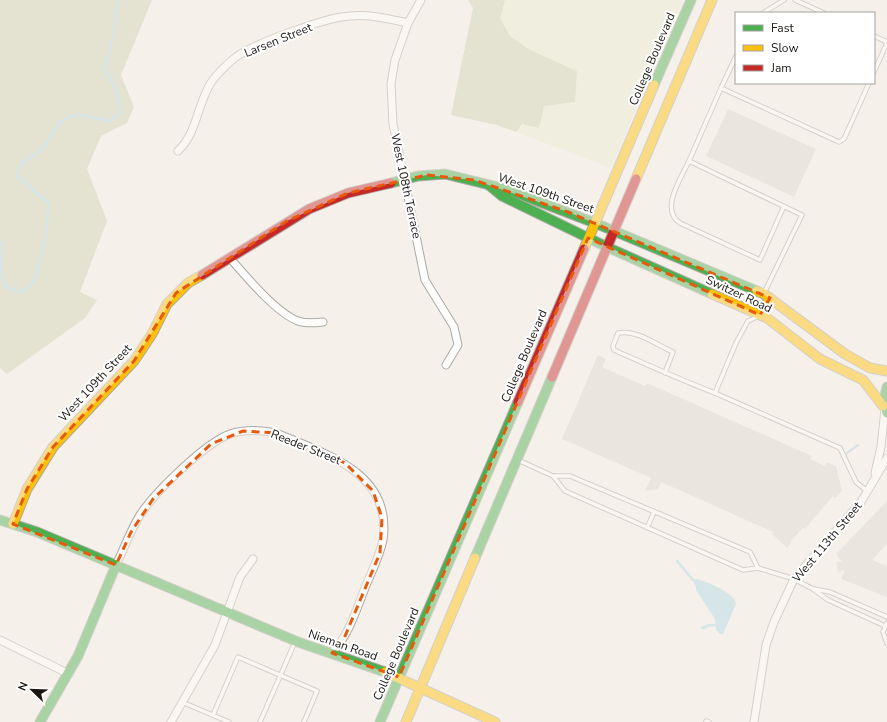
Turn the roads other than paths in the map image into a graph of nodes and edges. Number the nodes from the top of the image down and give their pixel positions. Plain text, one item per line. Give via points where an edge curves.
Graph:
1 (421, 0) edge
2 (691, 0) edge
3 (712, 0) edge
4 (784, 0) edge
5 (795, 0) edge
6 (765, 12) edge
7 (822, 12) edge
8 (408, 23) junction
9 (875, 36) edge
10 (887, 42) edge
11 (735, 58) edge
12 (875, 70) edge
13 (869, 84) edge
14 (721, 88) junction
15 (178, 151) dead end
16 (689, 161) junction
17 (404, 179) junction
18 (489, 185) junction
19 (546, 203) junction
20 (784, 206) junction
21 (541, 215) junction
22 (594, 223) junction
23 (614, 231) junction
24 (588, 238) junction
25 (607, 247) junction
26 (229, 257) junction
27 (767, 296) junction
28 (760, 315) junction
29 (323, 322) dead end
30 (446, 366) dead end
31 (887, 371) edge
32 (665, 373) junction
33 (887, 387) edge
34 (715, 393) junction
35 (885, 409) edge
36 (887, 458) edge
37 (517, 460) junction
38 (553, 476) junction
39 (874, 479) junction
40 (867, 491) junction
41 (654, 512) junction
42 (0, 520) edge
43 (13, 524) junction
44 (648, 526) junction
45 (253, 559) dead end
46 (116, 565) junction
47 (758, 568) junction
48 (794, 578) junction
49 (813, 589) junction
50 (227, 612) junction
51 (887, 617) edge
52 (886, 625) edge
53 (0, 640) edge
54 (295, 641) junction
55 (887, 643) edge
56 (332, 653) junction
57 (69, 674) junction
58 (280, 675) junction
59 (399, 677) junction
60 (421, 687) junction
61 (182, 702) junction
62 (213, 715) junction
63 (40, 722) edge
64 (171, 722) edge
65 (229, 722) edge
66 (260, 722) edge
67 (304, 722) edge
68 (380, 722) edge
69 (406, 722) edge
70 (495, 722) edge
71 (754, 722) edge

1 - 8 street, West 108th Terrace
2 - 22 main road, College Boulevard
3 - 23 main road
4 - 6 lane
5 - 7 lane
8 - 15 street, Larsen Street via 373,16 348,16 311,26 248,50 224,67 212,82 204,96 192,134
8 - 17 street, West 108th Terrace via 395,60 391,104
9 - 10 lane
10 - 12 lane
11 - 14 lane
13 - 14 lane via 844,139 839,142
14 - 16 lane
16 - 20 lane
16 - 20 lane via 671,203 672,213 680,223 760,260
17 - 18 main road, West 109th Street via 445,174
17 - 26 main road, West 109th Street via 348,193 309,209
17 - 30 street, West 108th Terrace via 425,280 454,327 458,345
18 - 19 main road, West 109th Street
18 - 21 main road, West 109th Street via 502,196
19 - 21 main road
19 - 22 main road, West 109th Street
20 - 27 lane via 802,215
21 - 24 main road, West 109th Street
22 - 23 main road, Switzer Road
22 - 24 main road, College Boulevard
23 - 25 main road
23 - 27 main road, Switzer Road
24 - 25 main road, Switzer Road
24 - 59 main road, College Boulevard
25 - 28 main road, Switzer Road
25 - 37 main road
26 - 29 street via 256,288 285,313 298,321
26 - 43 main road, West 109th Street via 188,283 167,304 146,345 134,361 53,447 27,489
27 - 28 main road
27 - 31 main road, Switzer Road via 845,354 870,368
28 - 34 lane via 748,321
28 - 35 main road, Switzer Road via 820,359 863,380
32 - 32 lane via 614,350 618,333 632,333 673,352
32 - 34 lane
33 - 35 main road via 884,392
34 - 40 lane via 840,448 856,482
35 - 39 street, West 113th Street
36 - 39 street, West 113th Street
37 - 38 lane
37 - 60 main road
38 - 41 lane via 570,476
38 - 44 lane via 565,491
39 - 40 street, West 113th Street
40 - 48 street, West 113th Street via 861,502
41 - 44 lane
41 - 47 lane via 750,552
42 - 43 main road, Nieman Road
43 - 46 main road, Nieman Road
44 - 47 lane via 743,570
45 - 50 street via 240,577
46 - 50 main road, Nieman Road
46 - 56 street, Reeder Street via 134,527 153,499 211,444 230,434 243,431 264,430 276,433 345,463 358,472 369,484 379,505 383,526 380,553 343,640
46 - 57 main road
47 - 48 lane
48 - 49 lane
48 - 71 street, West 113th Street via 766,645
49 - 51 lane via 830,592
49 - 52 lane via 828,600
50 - 54 main road, Nieman Road
50 - 61 street via 215,645
52 - 55 lane via 884,637
53 - 57 street
54 - 56 main road, Nieman Road
54 - 58 lane
56 - 59 main road, Nieman Road via 352,658
57 - 63 main road
58 - 62 lane via 238,657
58 - 66 lane
58 - 67 lane via 318,691
59 - 60 main road, Nieman Road
59 - 68 main road, College Boulevard
60 - 69 main road
60 - 70 main road, Nieman Road
61 - 62 lane
61 - 64 street
62 - 65 lane

